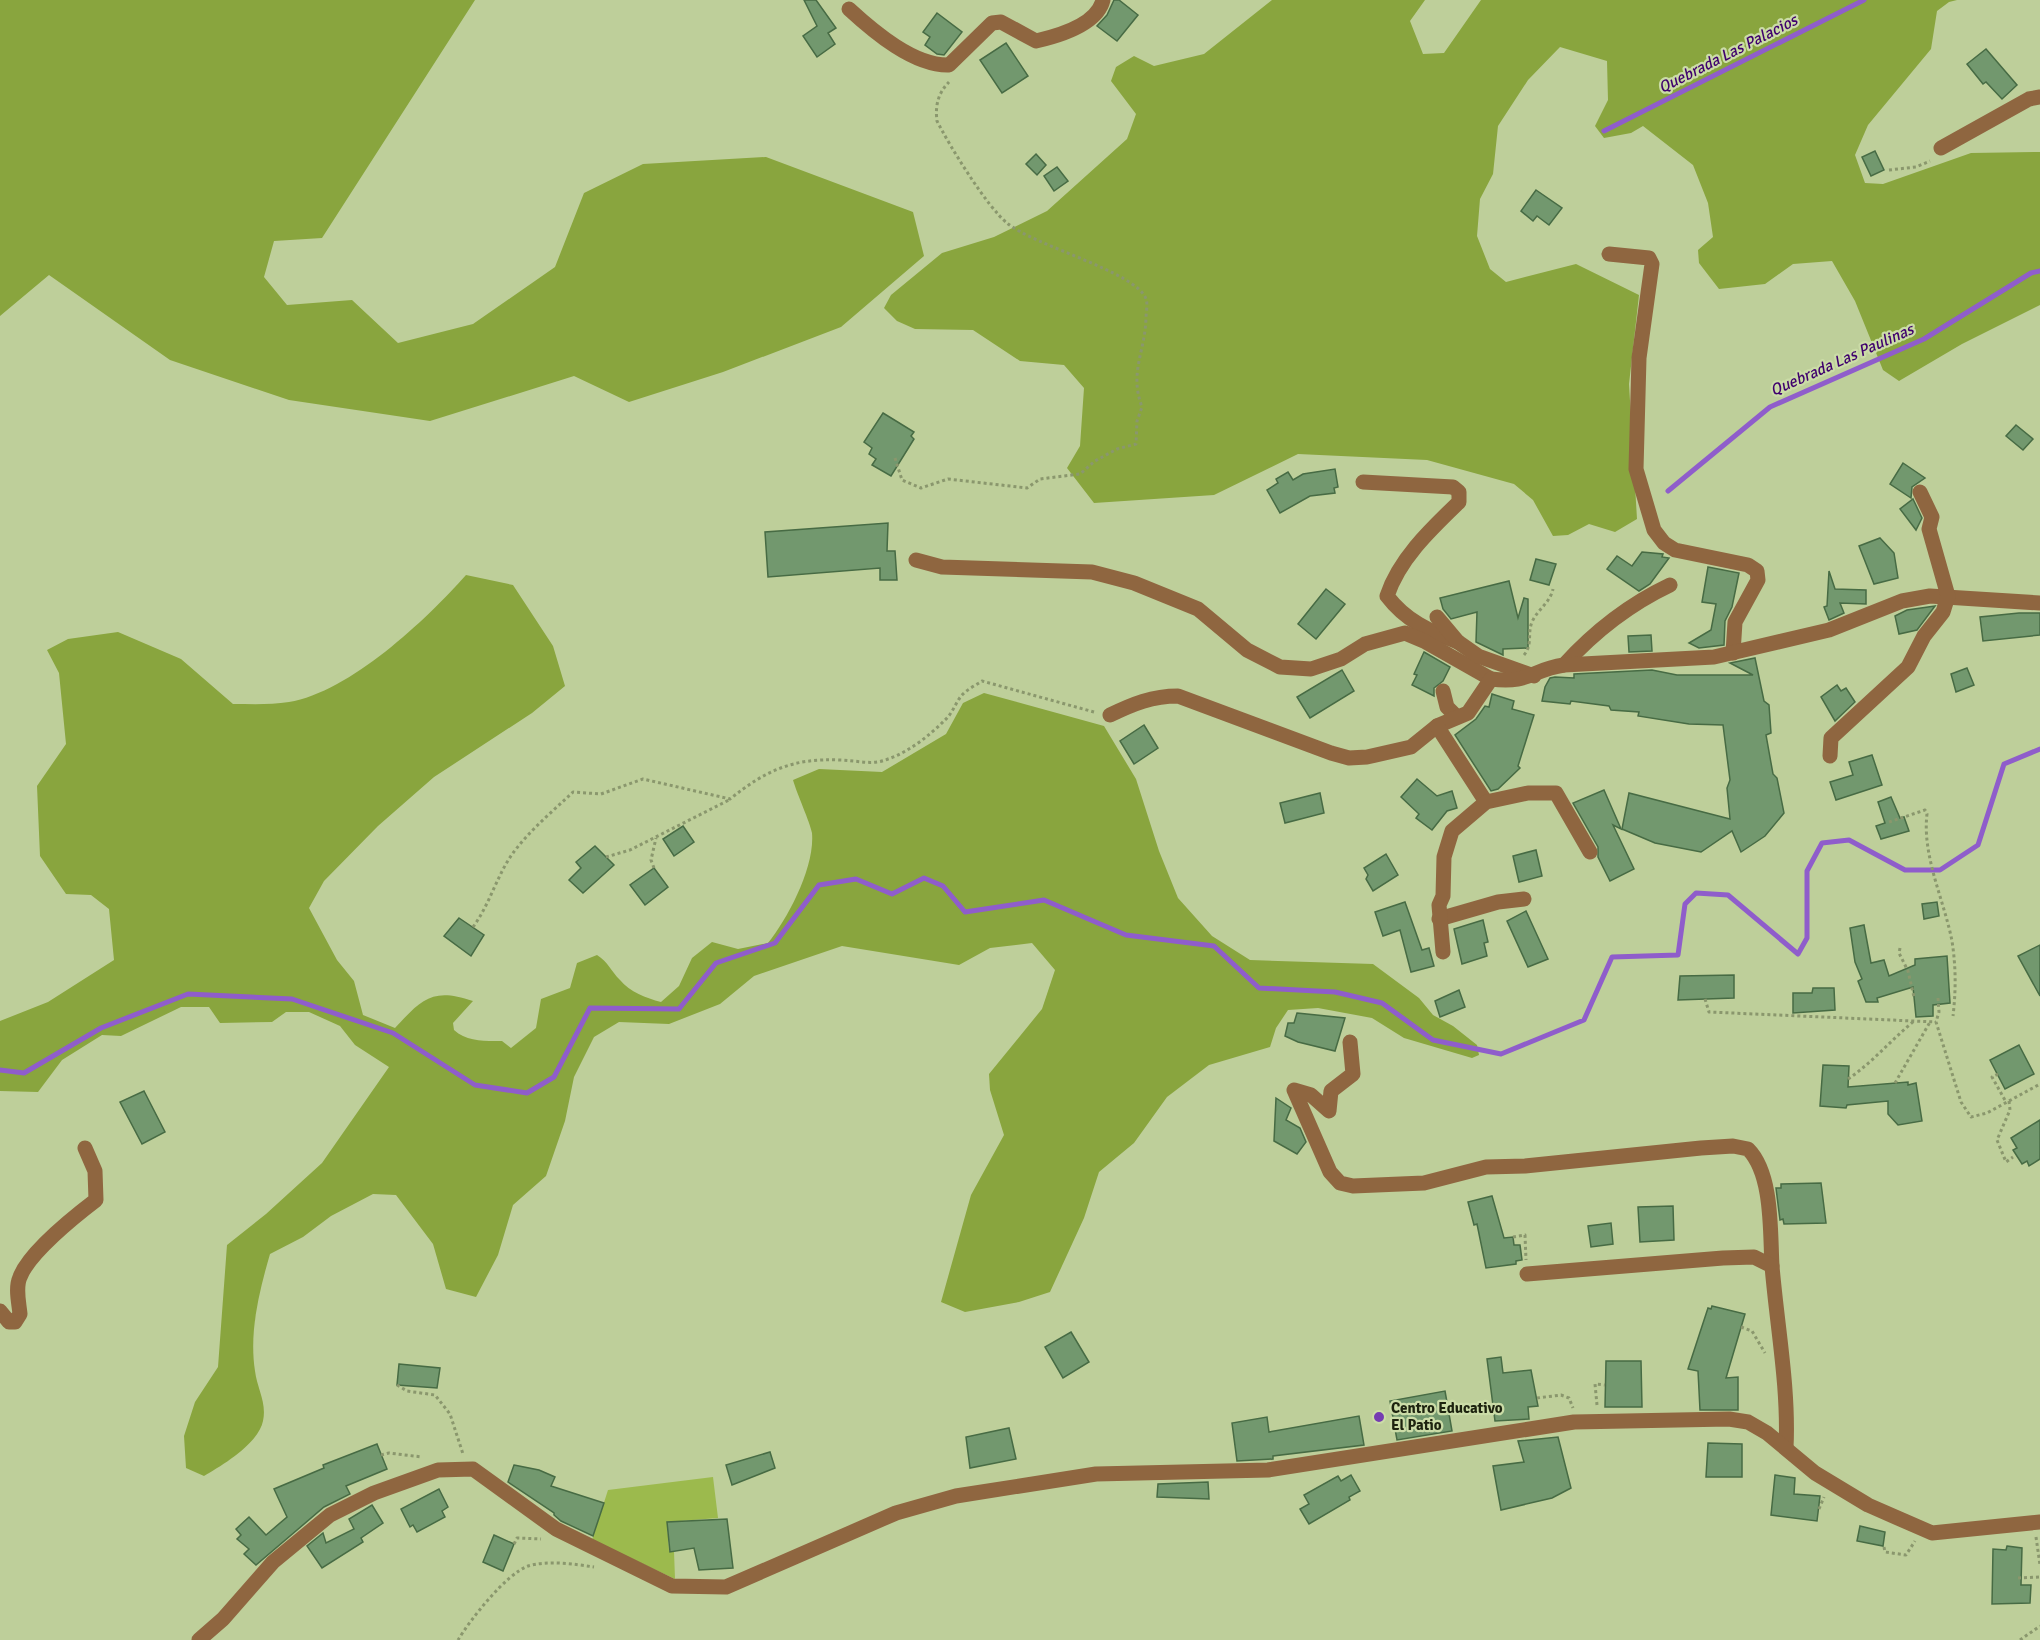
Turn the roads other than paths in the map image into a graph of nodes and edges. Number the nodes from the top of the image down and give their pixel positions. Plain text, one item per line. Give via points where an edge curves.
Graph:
1 (1102, 0) edge
2 (849, 9) dead end
3 (2040, 97) edge
4 (1941, 148) road end
5 (1610, 254) dead end
6 (1364, 482) dead end
7 (1920, 492) dead end
8 (916, 560) dead end
9 (1670, 585) dead end
10 (1948, 596) junction
11 (2040, 603) edge
12 (1437, 617) dead end
13 (1458, 642) junction
14 (1732, 653) junction
15 (1564, 665) junction
16 (1534, 676) junction
17 (1491, 679) junction
18 (1443, 691) dead end
19 (1110, 715) road end
20 (1456, 717) junction
21 (1437, 726) junction
22 (1830, 756) dead end
23 (1486, 802) junction
24 (1590, 852) dead end
25 (1524, 899) dead end
26 (1440, 919) junction
27 (1443, 952) dead end
28 (1350, 1042) dead end
29 (86, 1148) dead end
30 (1773, 1266) junction
31 (1527, 1274) road end
32 (0, 1311) edge
33 (1786, 1448) junction
34 (2037, 1522) edge
35 (199, 1640) edge

1 - 2 street via 1101,7 1088,20 1054,37 1036,40 1001,21 992,23 949,65 934,66 897,46
3 - 4 street via 2029,99
5 - 14 street via 1649,258 1652,264 1639,358 1636,469 1654,530 1675,550 1748,565 1757,571 1758,580 1735,622
6 - 13 street via 1453,488 1459,492 1458,502 1426,534 1391,582 1387,596 1420,627
7 - 10 street via 1932,517 1929,529
8 - 17 street via 942,567 1092,572 1134,584 1198,609 1247,650 1280,667 1311,669 1341,659 1365,644 1405,633
9 - 15 street via 1621,615 1583,644
10 - 11 street
10 - 14 street via 1902,602 1829,630
10 - 22 street via 1943,612 1924,636 1908,667 1831,738
12 - 13 street
13 - 16 street via 1478,656
14 - 15 street via 1664,662 1617,660
15 - 16 street via 1547,668
16 - 17 street via 1513,681
17 - 20 street via 1468,713
18 - 20 street via 1447,707
19 - 21 street via 1140,701 1178,696 1349,758 1411,747
20 - 21 street
21 - 23 street
23 - 24 street via 1528,793 1556,793
23 - 26 street via 1452,831 1444,857
25 - 26 street via 1498,902
26 - 27 street
28 - 30 street via 1353,1074 1331,1091 1329,1111 1311,1095 1294,1090 1320,1155 1340,1183 1424,1183 1486,1167 1733,1146 1748,1149 1760,1164 1768,1199
29 - 32 street via 95,1171 96,1200 58,1230 20,1276 20,1314 15,1322 9,1322
30 - 31 street via 1754,1257 1723,1258
30 - 33 street via 1788,1408
33 - 34 street via 1815,1473 1868,1505 1932,1533
33 - 35 street via 1748,1422 1729,1419 1598,1421 1268,1470 1095,1474 956,1496 896,1513 726,1587 672,1586 556,1529 473,1469 443,1470 406,1480 330,1515 273,1562 224,1619

